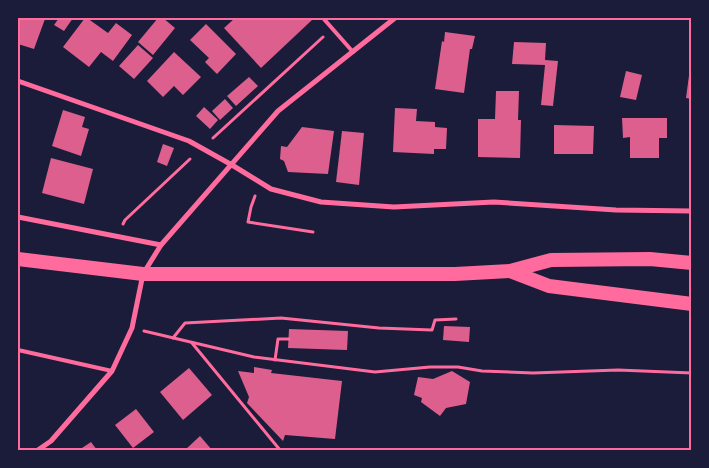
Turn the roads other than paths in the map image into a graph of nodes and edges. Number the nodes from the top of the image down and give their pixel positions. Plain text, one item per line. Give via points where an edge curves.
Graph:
1 (323, 18) edge
2 (395, 18) edge
3 (353, 52) junction
4 (18, 81) edge
5 (232, 165) junction
6 (692, 211) edge
7 (18, 217) edge
8 (161, 245) junction
9 (18, 259) edge
10 (692, 263) edge
11 (510, 271) junction
12 (143, 274) junction
13 (692, 304) edge
14 (18, 350) edge
15 (112, 371) junction
16 (38, 450) edge

1 - 3 lane
2 - 3 street
3 - 5 street via 278,111
4 - 5 street via 189,141
5 - 6 street via 270,189 320,202 394,207 494,202
5 - 8 street
7 - 8 street
8 - 12 street
9 - 12 highway
10 - 11 highway via 650,259 551,260
11 - 12 highway via 455,274
11 - 13 highway via 550,286
12 - 15 street via 132,328
14 - 15 lane
15 - 16 street via 51,441

